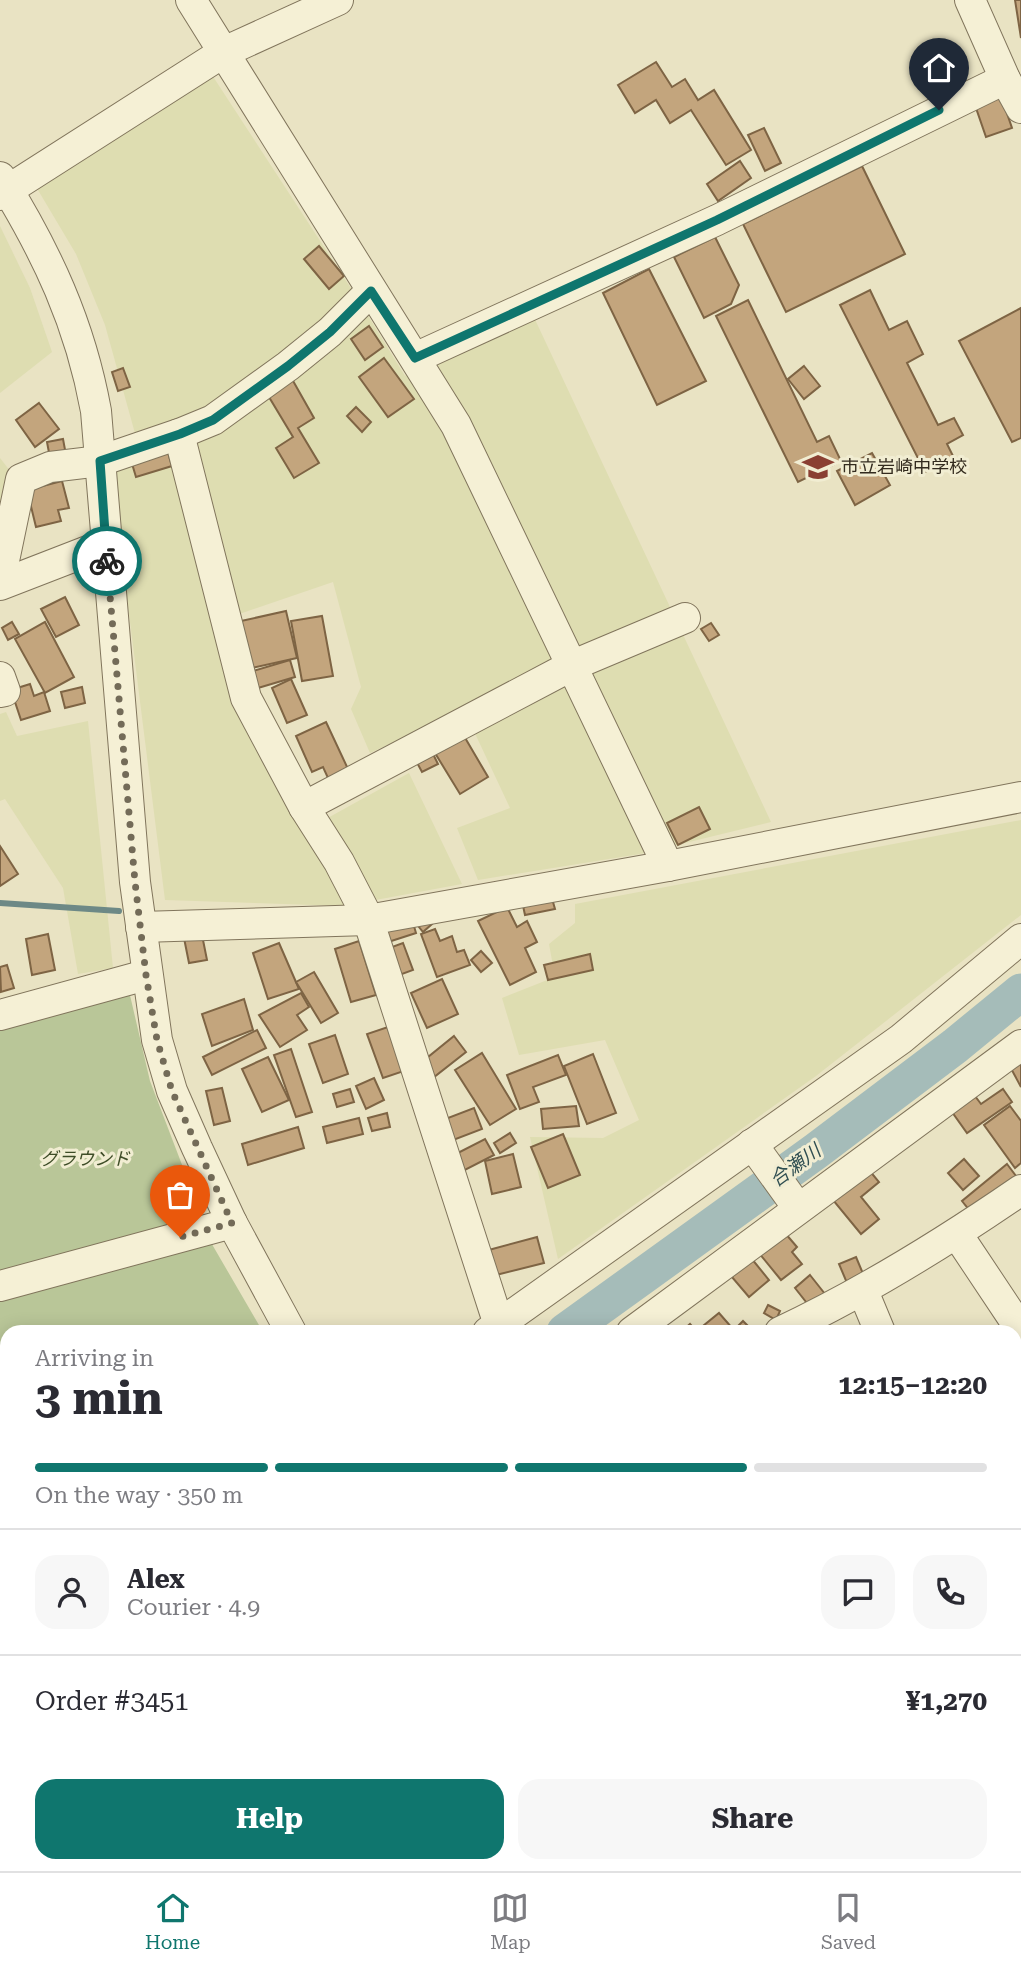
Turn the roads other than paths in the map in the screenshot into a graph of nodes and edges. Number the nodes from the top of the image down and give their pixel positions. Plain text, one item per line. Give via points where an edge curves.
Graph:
1 (191, 0) edge
2 (338, 0) edge
3 (970, 0) edge
4 (224, 52) junction
5 (1005, 79) junction
6 (1021, 108) edge
7 (3, 187) edge
8 (371, 291) junction
9 (415, 358) junction
10 (180, 434) junction
11 (100, 461) junction
12 (106, 544) junction
13 (0, 580) edge
14 (0, 585) edge
15 (685, 618) dead end
16 (562, 671) junction
17 (0, 677) edge
18 (0, 692) edge
19 (1021, 797) edge
20 (304, 807) junction
21 (668, 866) junction
22 (368, 920) junction
23 (141, 927) junction
24 (1021, 939) edge
25 (146, 975) junction
26 (0, 1015) edge
27 (1021, 1045) edge
28 (752, 1144) junction
29 (1021, 1190) edge
30 (798, 1208) junction
31 (232, 1223) junction
32 (957, 1234) junction
33 (0, 1286) edge
34 (863, 1290) junction
35 (287, 1325) edge
36 (492, 1325) edge
37 (497, 1325) edge
38 (641, 1325) edge
39 (794, 1325) edge
40 (877, 1325) edge
41 (1018, 1325) edge

1 - 4 street
2 - 4 street
3 - 5 street
4 - 7 street
4 - 8 street
5 - 6 street
5 - 9 street via 717,220
7 - 11 street via 54,275 76,327 91,384
8 - 9 street
8 - 10 street via 288,366 213,420
9 - 16 street via 456,425
10 - 11 street
10 - 20 street via 246,698
11 - 12 street
11 - 13 street via 50,467 21,479
12 - 14 street
12 - 23 street
15 - 16 street
16 - 20 street
16 - 21 street
17 - 18 street via 5,691
19 - 21 street
20 - 22 street
21 - 22 street
22 - 23 street
22 - 36 street
23 - 25 street
24 - 28 street via 901,1039
25 - 26 street
25 - 31 street via 172,1091
27 - 30 street
28 - 30 street
28 - 37 street
29 - 32 street
30 - 38 street
31 - 33 street
31 - 35 street
32 - 34 street
32 - 41 street
34 - 39 street
34 - 40 street

